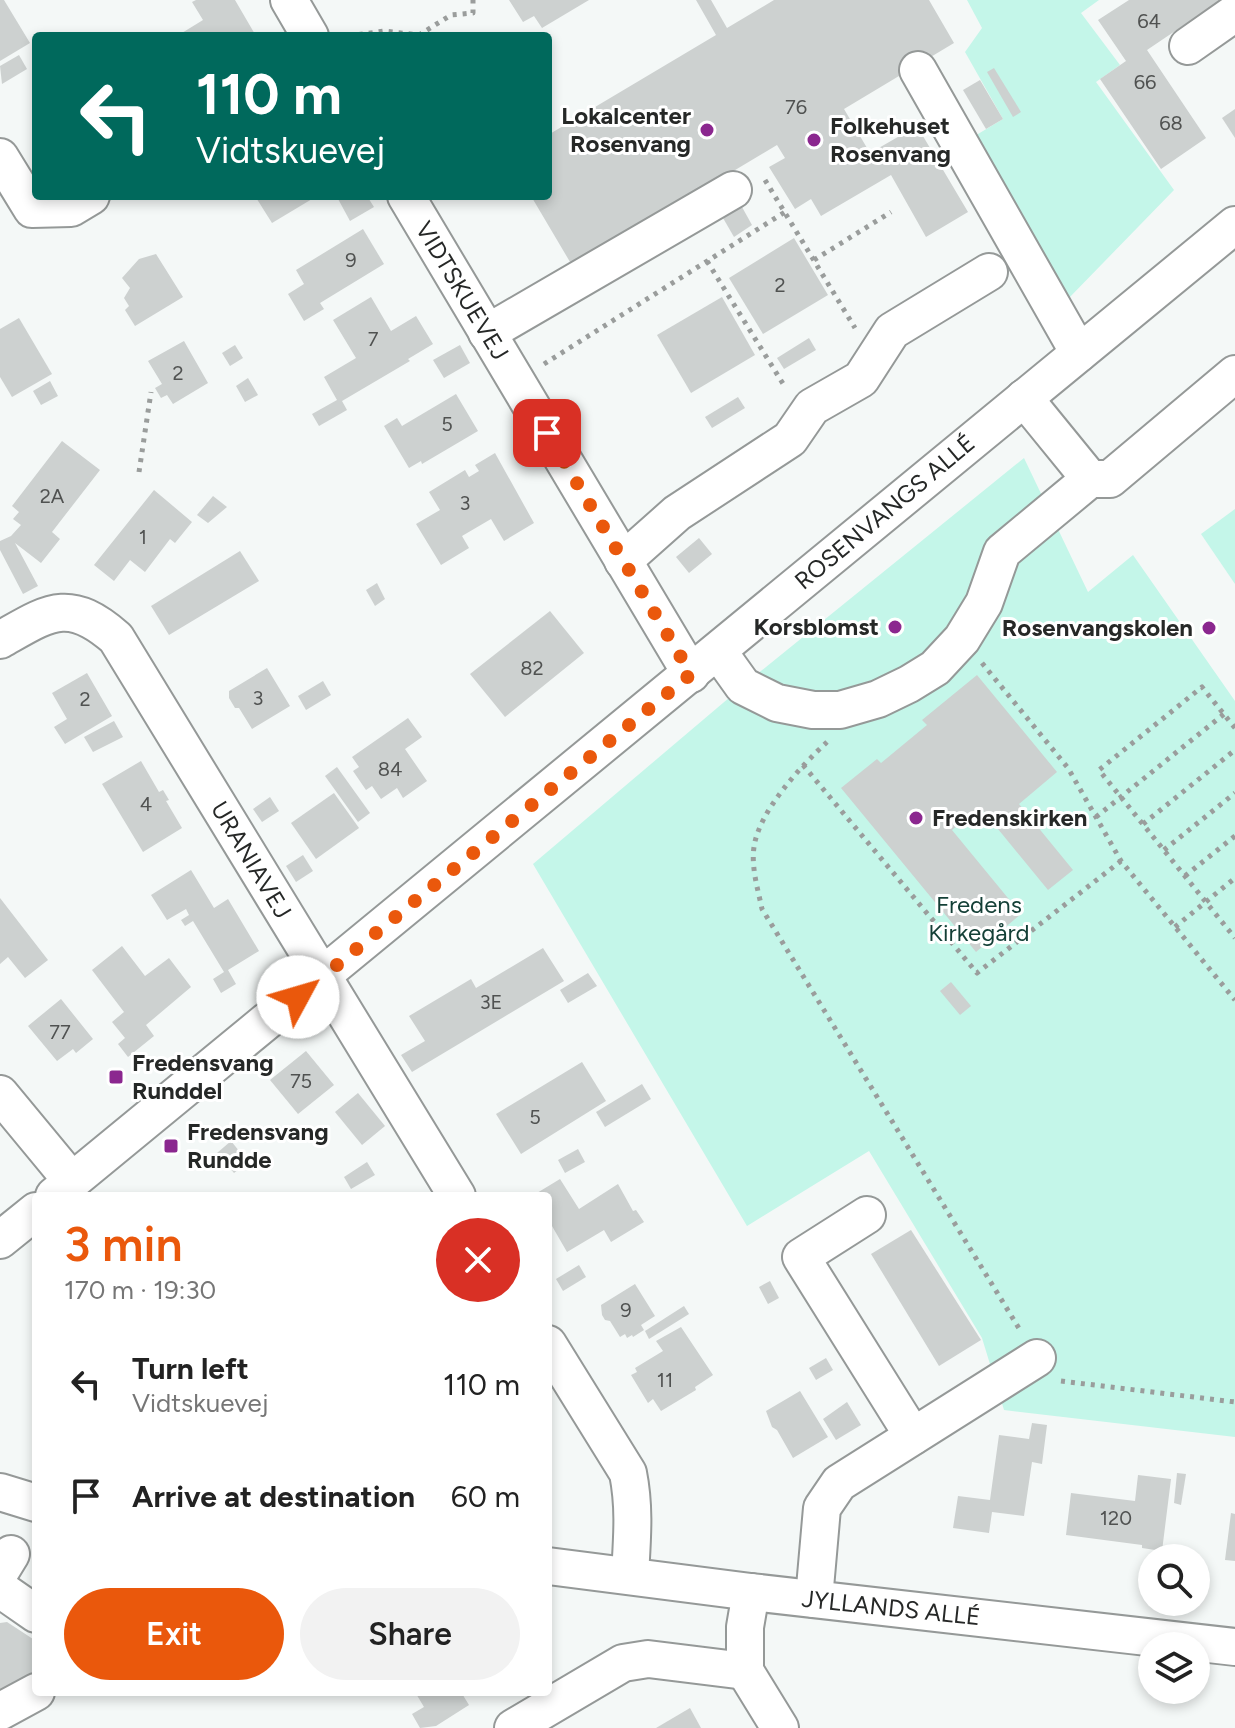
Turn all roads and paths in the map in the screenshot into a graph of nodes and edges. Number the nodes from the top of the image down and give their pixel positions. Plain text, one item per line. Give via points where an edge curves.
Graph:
1 (289, 0) edge
2 (473, 0) edge
3 (1235, 13) edge
4 (308, 32) edge
5 (424, 32) edge
6 (1188, 46) dead end
7 (918, 70) dead end
8 (0, 157) edge
9 (733, 190) joint
10 (84, 200) edge
11 (408, 200) edge
12 (785, 212) junction
13 (891, 212) dead end
14 (1231, 236) edge
15 (814, 260) junction
16 (707, 261) junction
17 (989, 272) dead end
18 (487, 333) junction
19 (1079, 353) junction
20 (874, 360) junction
21 (1235, 374) edge
22 (516, 382) junction
23 (151, 392) dead end
24 (1024, 398) junction
25 (804, 419) junction
26 (139, 472) dead end
27 (1090, 479) junction
28 (623, 561) junction
29 (962, 639) junction
30 (0, 640) edge
31 (718, 651) junction
32 (691, 674) junction
33 (840, 710) junction
34 (1224, 714) junction
35 (1235, 728) edge
36 (1235, 750) edge
37 (803, 765) junction
38 (1235, 793) edge
39 (1121, 797) junction
40 (1096, 817) junction
41 (1143, 824) junction
42 (1235, 836) edge
43 (1164, 850) junction
44 (1121, 861) junction
45 (1185, 876) junction
46 (1235, 878) edge
47 (1205, 902) junction
48 (1235, 921) edge
49 (1175, 927) junction
50 (1226, 928) junction
51 (1235, 938) edge
52 (323, 977) junction
53 (1235, 1000) edge
54 (0, 1094) edge
55 (63, 1189) edge
56 (455, 1192) edge
57 (32, 1214) edge
58 (867, 1215) dead end
59 (0, 1240) edge
60 (552, 1350) edge
61 (1037, 1358) junction
62 (1235, 1402) edge
63 (913, 1436) junction
64 (0, 1492) edge
65 (32, 1503) edge
66 (32, 1504) edge
67 (0, 1508) edge
68 (552, 1566) edge
69 (630, 1575) junction
70 (0, 1589) edge
71 (751, 1592) junction
72 (814, 1599) junction
73 (32, 1611) edge
74 (1235, 1647) edge
75 (745, 1671) junction
76 (32, 1694) edge
77 (1, 1711) edge
78 (513, 1728) edge
79 (780, 1728) edge

1 - 4 street
2 - 5 path via 473,13 451,15
3 - 6 street
7 - 19 street
8 - 10 street via 32,209 71,208
9 - 12 path via 766,179
9 - 18 street
11 - 18 street, VIDTSKUEVEJ
12 - 15 path
12 - 16 path
13 - 15 path
14 - 19 street, ROSENVANGS ALLÉ
15 - 20 path
16 - 22 path
16 - 25 path
17 - 20 street via 892,331
18 - 22 street, VIDTSKUEVEJ
19 - 24 street, ROSENVANGS ALLÉ
20 - 25 street via 861,379 812,407
21 - 27 street via 1110,479
22 - 28 street, VIDTSKUEVEJ
23 - 26 path
24 - 27 street
24 - 31 street, ROSENVANGS ALLÉ
25 - 28 street via 790,439 677,513
27 - 29 street via 1002,552 984,603
28 - 32 street, VIDTSKUEVEJ
29 - 33 street via 935,668 909,684
29 - 40 path via 1068,768
30 - 52 street, URANIAVEJ via 46,614 66,611 101,625 116,638
31 - 32 street, ROSENVANGS ALLÉ
31 - 33 street via 743,686 777,703
32 - 52 street, ROSENVANGS ALLÉ
33 - 37 path via 835,735
34 - 35 path
34 - 39 path
34 - 39 path via 1202,687 1099,770
36 - 41 path
37 - 44 path via 977,973
37 - 61 path via 763,820 754,848 762,909
38 - 43 path
39 - 40 path
39 - 41 path
40 - 44 path
41 - 43 path
42 - 45 path
43 - 45 path
44 - 49 path
45 - 47 path
46 - 47 path
47 - 49 path
47 - 50 path
48 - 50 path
49 - 53 path
50 - 51 path
52 - 55 street, ROSENVANGS ALLÉ
52 - 56 street, URANIAVEJ
54 - 55 street
57 - 59 street
58 - 63 street via 801,1257
60 - 69 street via 628,1473 633,1513
61 - 62 path via 1050,1380
61 - 63 street
63 - 72 street via 839,1483 822,1508
64 - 65 street
66 - 67 street
68 - 69 street, JYLLANDS ALLÉ
69 - 71 street, JYLLANDS ALLÉ
70 - 73 street
71 - 72 street, JYLLANDS ALLÉ
71 - 75 street
72 - 74 street, JYLLANDS ALLÉ
75 - 78 street via 648,1659 623,1663
75 - 79 street
76 - 77 street

